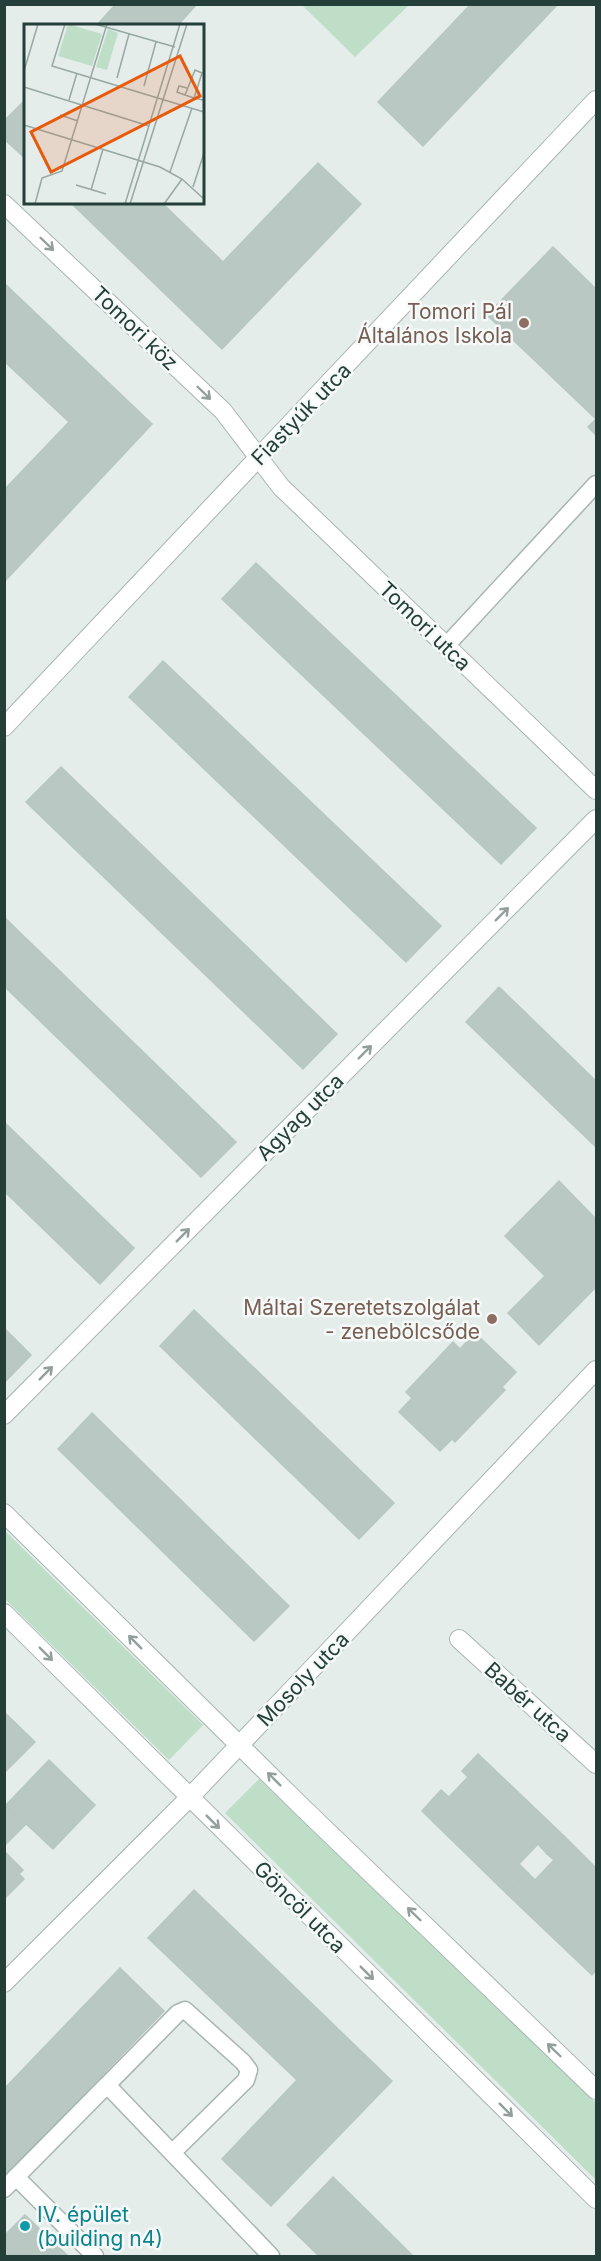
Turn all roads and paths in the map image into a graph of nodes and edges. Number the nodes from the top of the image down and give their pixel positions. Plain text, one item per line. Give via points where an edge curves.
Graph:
1 (597, 100) edge
2 (4, 204) edge
3 (259, 457) junction
4 (597, 484) edge
5 (446, 646) junction
6 (4, 727) edge
7 (597, 790) edge
8 (597, 819) edge
9 (597, 1370) edge
10 (4, 1415) edge
11 (4, 1513) edge
12 (4, 1613) edge
13 (459, 1640) dead end
14 (239, 1745) junction
15 (597, 1764) edge
16 (189, 1798) junction
17 (4, 1983) edge
18 (107, 2085) junction
19 (597, 2090) edge
20 (173, 2152) junction
21 (10, 2183) edge
22 (597, 2199) edge
23 (94, 2256) edge
24 (271, 2256) edge

1 - 3 street, Fiastyúk utca
2 -> 3 street, Tomori köz via 223,411
3 - 5 street, Tomori utca via 281,488
3 - 6 street, Fiastyúk utca
4 - 5 lane
5 - 7 street, Tomori utca
10 -> 8 street, Agyag utca
9 - 14 street, Mosoly utca
14 -> 11 street
12 -> 16 street, Göncöl utca
13 - 15 street, Babér utca
14 - 16 street, Mosoly utca
19 -> 14 street
16 - 17 street, Mosoly utca
16 -> 22 street, Göncöl utca
18 - 20 lane
18 - 20 lane via 185,2010 243,2062 249,2070 246,2080
18 - 21 lane
20 - 24 lane
21 - 23 lane

